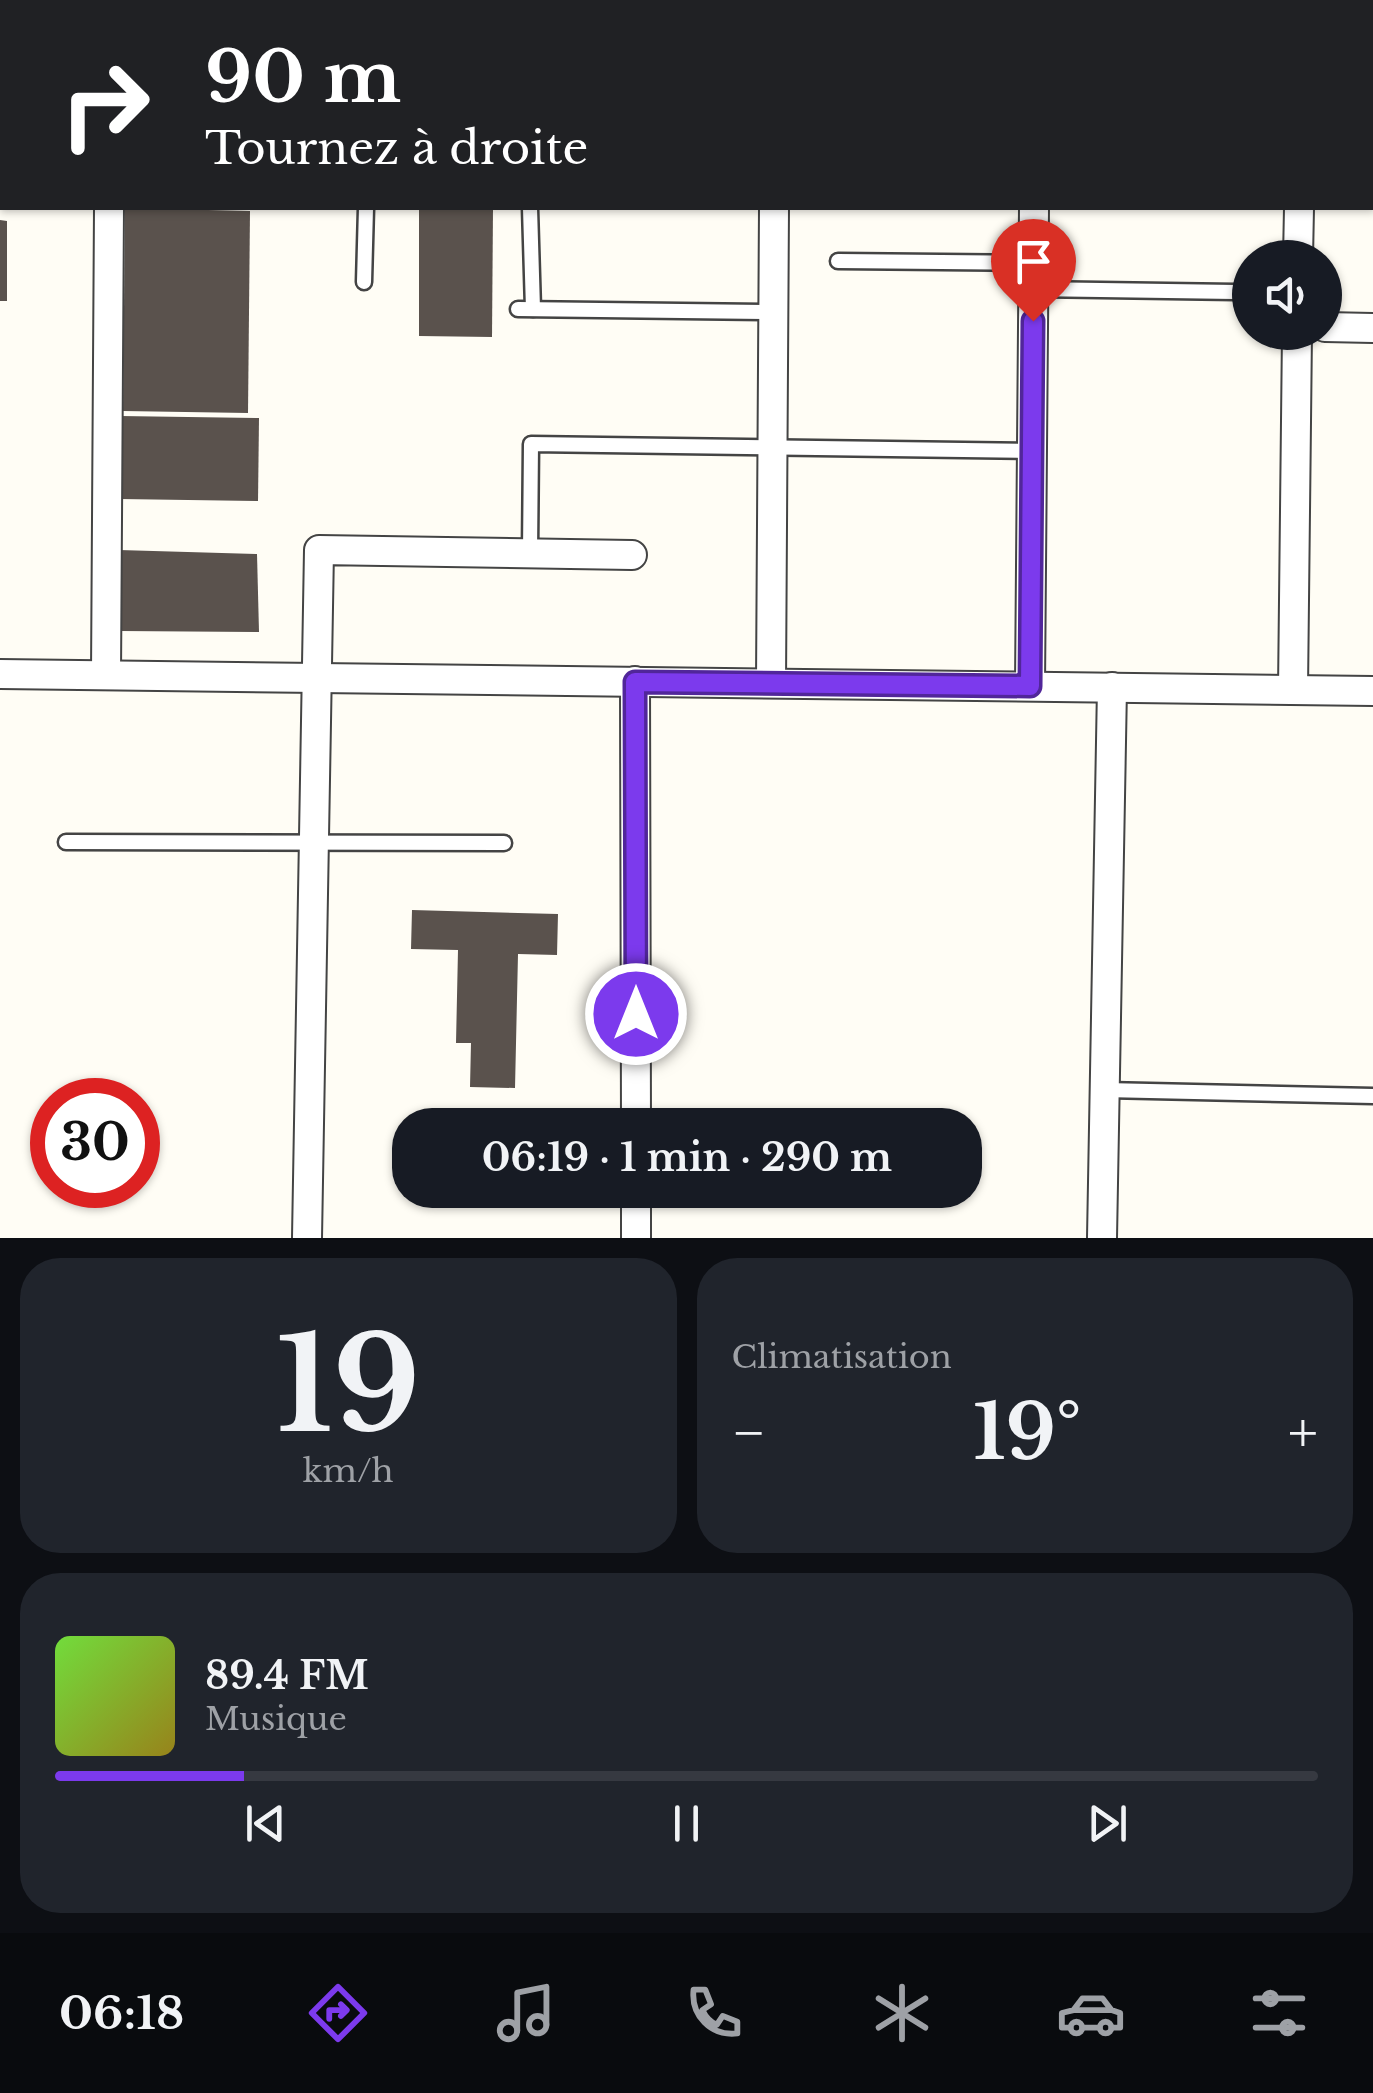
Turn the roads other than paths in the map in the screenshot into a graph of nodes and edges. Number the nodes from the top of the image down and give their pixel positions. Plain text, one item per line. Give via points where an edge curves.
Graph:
1 (109, 210) edge
2 (366, 210) edge
3 (530, 210) edge
4 (774, 210) edge
5 (1034, 210) edge
6 (1299, 210) edge
7 (1298, 240) edge
8 (838, 261) dead end
9 (1033, 276) junction
10 (364, 282) dead end
11 (1232, 292) edge
12 (773, 312) junction
13 (1342, 327) edge
14 (1373, 328) edge
15 (1297, 350) edge
16 (772, 448) junction
17 (1032, 451) junction
18 (530, 554) junction
19 (632, 555) dead end
20 (0, 674) edge
21 (106, 674) junction
22 (318, 677) junction
23 (635, 682) junction
24 (771, 683) junction
25 (1030, 686) junction
26 (1112, 688) junction
27 (1293, 690) junction
28 (1373, 691) edge
29 (66, 842) dead end
30 (315, 842) junction
31 (504, 843) dead end
32 (1105, 1090) junction
33 (1373, 1096) edge
34 (636, 1108) edge
35 (636, 1208) edge
36 (307, 1238) edge
37 (636, 1238) edge
38 (1102, 1238) edge

1 - 21 street
2 - 10 lane
3 - 12 lane via 526,309
4 - 12 street
5 - 9 street
6 - 7 street
8 - 9 lane
9 - 11 lane
9 - 17 street
12 - 16 street
13 - 14 street
15 - 27 street
16 - 17 lane
16 - 18 lane via 531,444
16 - 24 street
17 - 25 street
18 - 19 street
18 - 22 street via 319,550
20 - 21 street
21 - 22 street
22 - 23 street
22 - 30 street
23 - 24 street
23 - 34 street
24 - 25 street
25 - 26 street
26 - 27 street
26 - 32 street
27 - 28 street
29 - 30 lane
30 - 31 lane
30 - 36 street
32 - 33 lane
32 - 38 street
35 - 37 street

